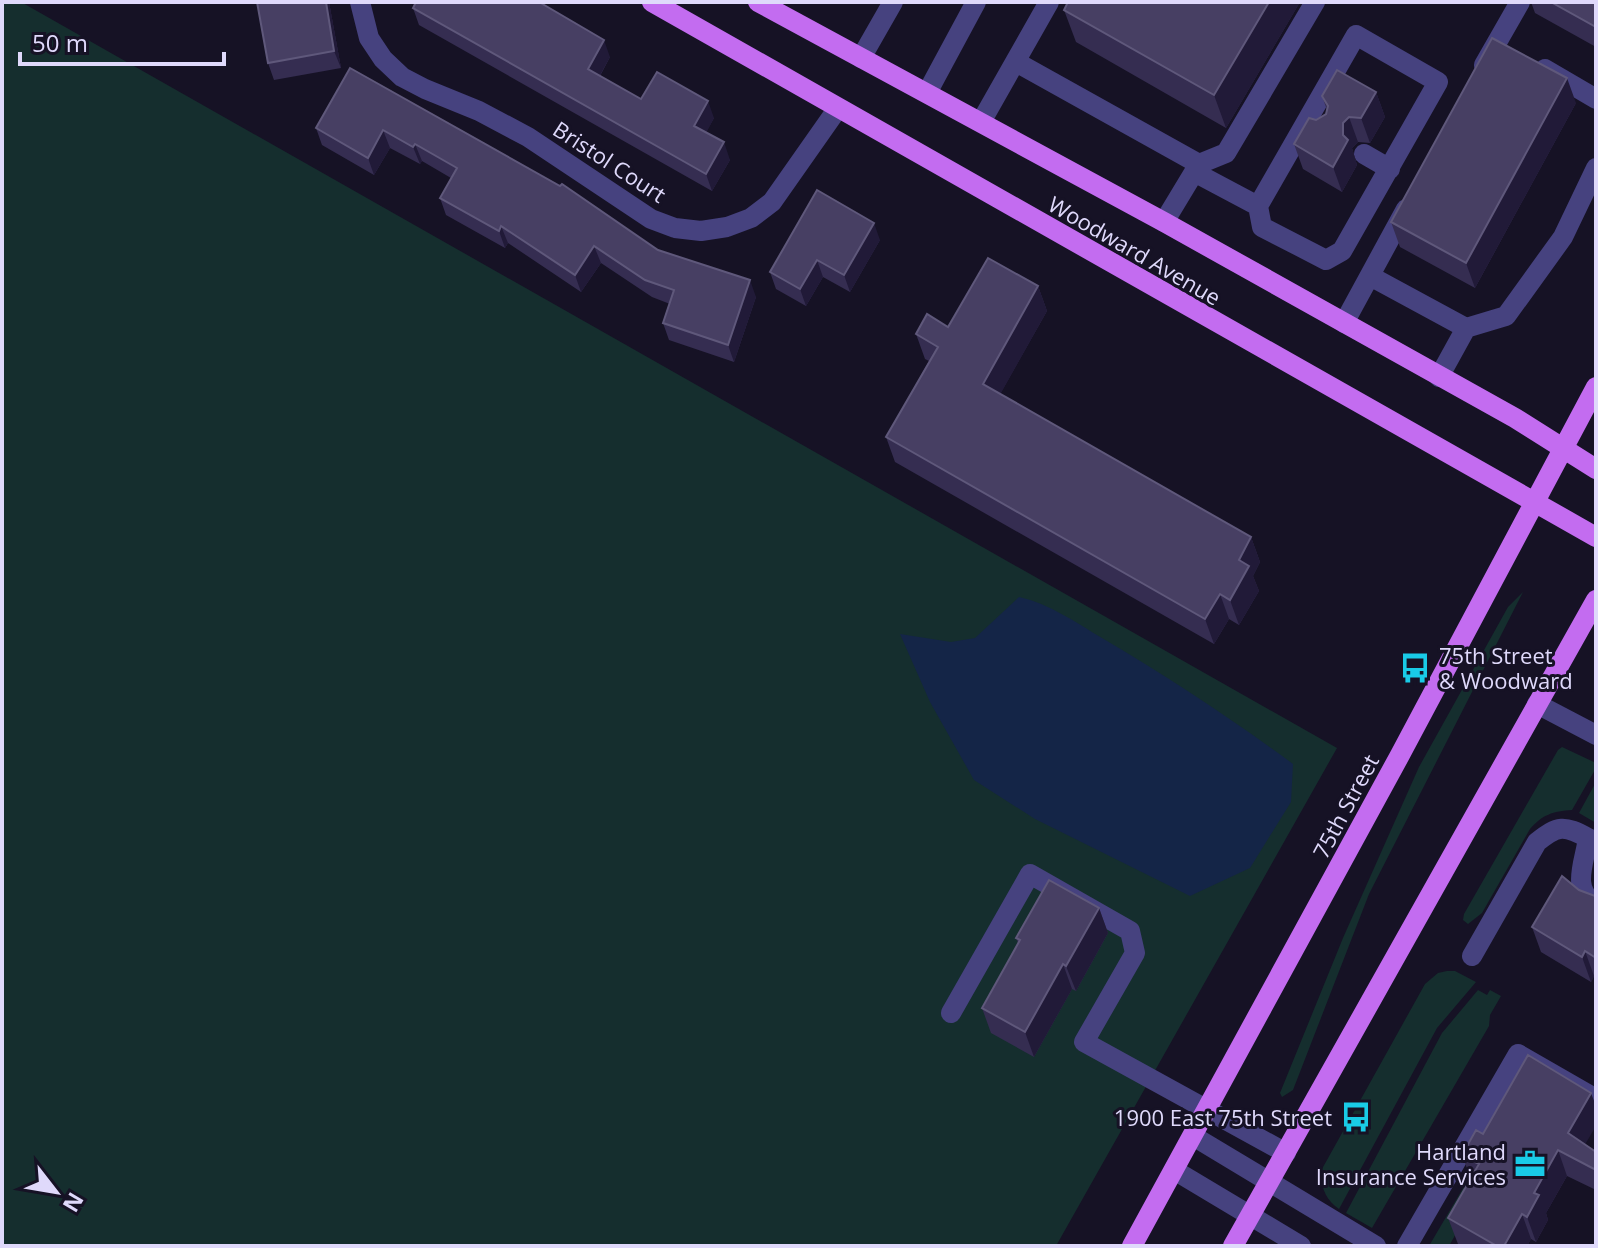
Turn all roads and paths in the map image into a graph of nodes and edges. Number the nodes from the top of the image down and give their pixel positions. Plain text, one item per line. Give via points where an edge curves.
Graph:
1 (360, 2) edge
2 (652, 2) edge
3 (758, 2) edge
4 (893, 2) edge
5 (976, 2) edge
6 (1049, 2) edge
7 (1315, 2) edge
8 (1520, 2) edge
9 (1510, 48) junction
10 (861, 58) junction
11 (1016, 62) junction
12 (1475, 82) edge
13 (927, 93) junction
14 (1596, 99) edge
15 (838, 108) junction
16 (981, 122) junction
17 (1306, 122) junction
18 (1324, 132) edge
19 (1364, 154) dead end
20 (1197, 168) junction
21 (1596, 168) edge
22 (1390, 169) junction
23 (1415, 193) edge
24 (1258, 206) junction
25 (1164, 222) junction
26 (1370, 276) junction
27 (1344, 323) junction
28 (1466, 328) junction
29 (1439, 377) junction
30 (1596, 387) edge
31 (1563, 449) junction
32 (1596, 469) edge
33 (1534, 503) junction
34 (1596, 537) edge
35 (1596, 600) edge
36 (1537, 704) junction
37 (1596, 735) edge
38 (1592, 840) edge
39 (1596, 905) edge
40 (1472, 956) dead end
41 (951, 1013) dead end
42 (1596, 1099) edge
43 (1208, 1110) junction
44 (1193, 1136) junction
45 (1286, 1153) junction
46 (1174, 1170) junction
47 (1270, 1182) junction
48 (1251, 1215) junction
49 (1132, 1246) edge
50 (1233, 1246) edge
51 (1301, 1246) edge
52 (1376, 1246) edge
53 (1407, 1246) edge

1 - 15 street, Bristol Court via 369,38 402,77 528,137 651,219 675,228 701,231 751,218 780,193
2 - 15 main road, Woodward Avenue
3 - 10 main road, Woodward Avenue
4 - 10 street
5 - 13 street
6 - 11 street
7 - 20 street via 1226,153
8 - 9 street
9 - 12 street
9 - 14 street
10 - 13 main road, Woodward Avenue
11 - 16 street
11 - 20 street
13 - 16 main road, Woodward Avenue
15 - 33 main road, Woodward Avenue
16 - 25 main road, Woodward Avenue
17 - 18 street
17 - 22 street via 1356,35 1438,82
17 - 24 street
19 - 22 street
20 - 24 street
20 - 25 street
21 - 28 street via 1563,237 1506,316
22 - 24 street via 1342,251 1326,260 1262,227
23 - 26 street
25 - 27 main road, Woodward Avenue
26 - 27 street
26 - 28 street
27 - 29 main road, Woodward Avenue
28 - 29 street
29 - 31 main road, Woodward Avenue
30 - 31 main road, 75th Street
31 - 32 main road, Woodward Avenue
31 - 33 main road, 75th Street
33 - 34 main road, Woodward Avenue
33 - 43 main road, 75th Street
35 - 36 main road
36 - 37 street
36 - 45 main road
38 - 39 street via 1579,883 1586,899
38 - 40 street via 1566,828 1553,829 1537,842
41 - 43 street via 1030,874 1130,931 1135,953 1084,1042
42 - 53 street via 1518,1054
43 - 44 main road, 75th Street
43 - 45 street
44 - 46 main road, 75th Street
44 - 47 street
45 - 47 main road
46 - 48 street
46 - 49 main road, 75th Street
47 - 48 main road
47 - 52 street
48 - 50 main road
48 - 51 street

